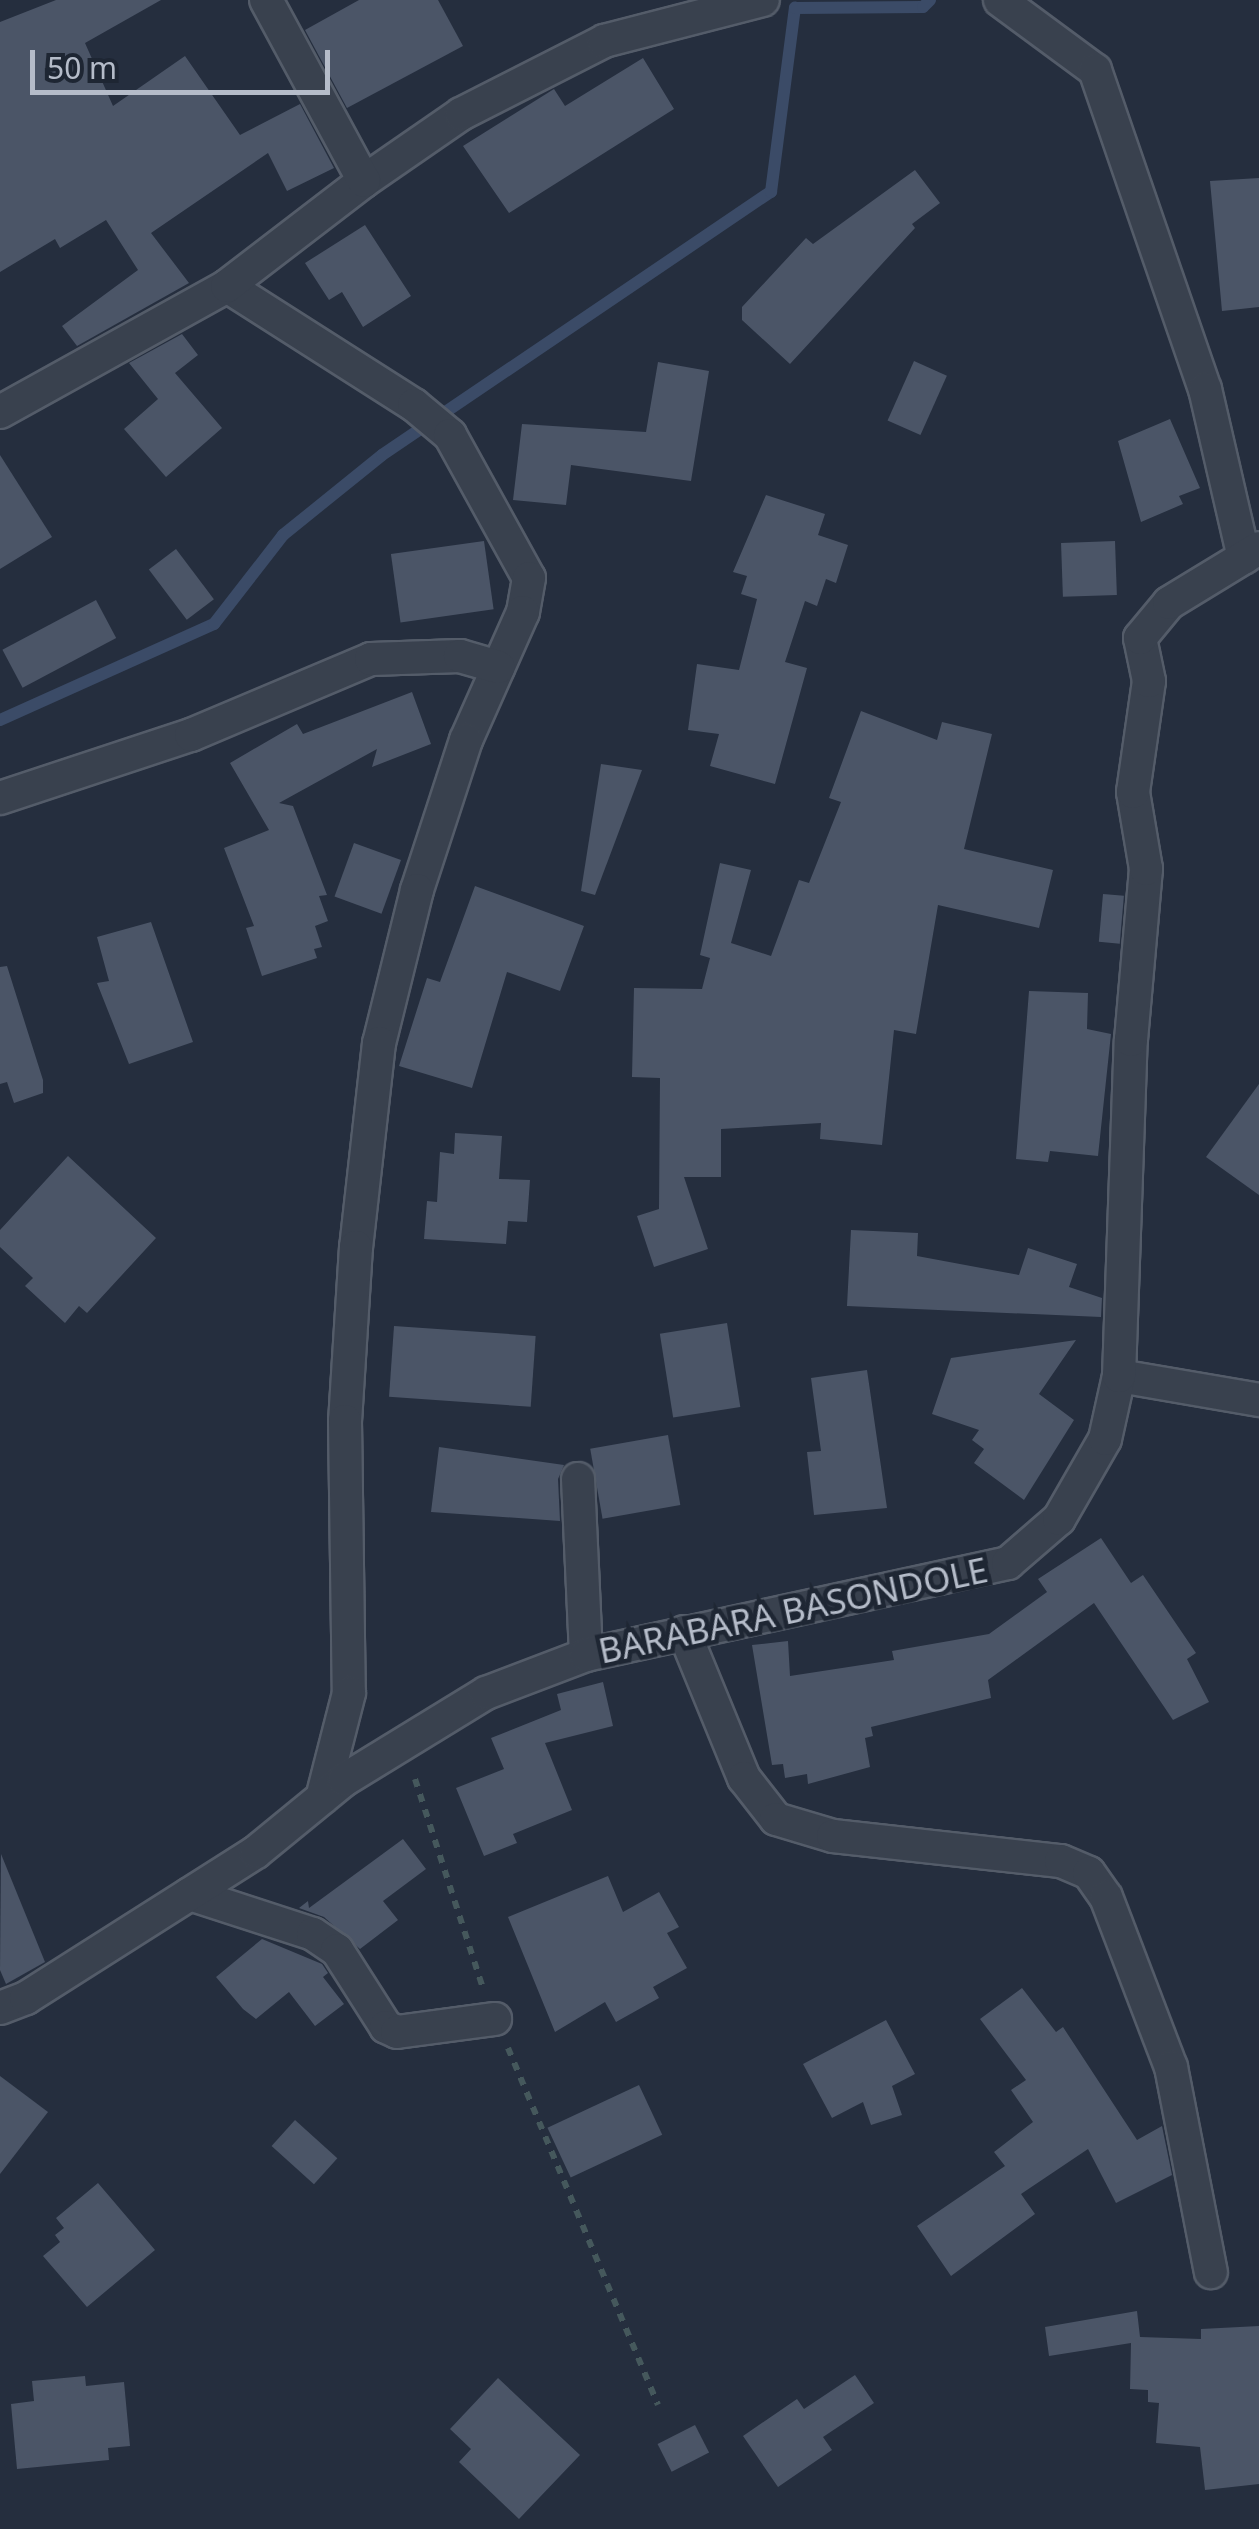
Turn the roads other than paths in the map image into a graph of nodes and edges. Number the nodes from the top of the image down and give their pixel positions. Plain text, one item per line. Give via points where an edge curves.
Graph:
1 (266, 0) edge
2 (764, 0) edge
3 (1000, 0) edge
4 (364, 181) junction
5 (227, 286) junction
6 (0, 412) edge
7 (1251, 553) edge
8 (498, 666) junction
9 (0, 798) edge
10 (1119, 1376) junction
11 (1259, 1400) edge
12 (578, 1479) dead end
13 (684, 1632) junction
14 (586, 1655) junction
15 (322, 1798) junction
16 (190, 1894) junction
17 (0, 2008) edge
18 (495, 2018) road end
19 (1211, 2272) dead end

1 - 4 street
2 - 4 street via 604,40 460,114
3 - 7 street via 1095,70 1205,390
4 - 5 street
5 - 6 street
5 - 8 street via 450,435 529,578
7 - 10 street, BARABARA BASONDOLE via 1169,604 1140,638 1150,682 1133,792 1146,869 1131,1040
8 - 9 street via 460,656 371,659 191,734
8 - 15 street via 417,890 379,1043 361,1183 346,1421 349,1693
10 - 11 street
10 - 13 street, BARABARA BASONDOLE via 1090,1476 1059,1520 1008,1563
12 - 14 street
13 - 14 street, BARABARA BASONDOLE
13 - 19 street via 744,1778 776,1819 834,1836 1062,1862 1089,1872 1106,1897 1171,2067
14 - 15 street, BARABARA BASONDOLE via 486,1693 403,1739
15 - 16 street, BARABARA BASONDOLE
16 - 17 street, BARABARA BASONDOLE
16 - 18 street via 313,1934 337,1950 386,2026 398,2032

